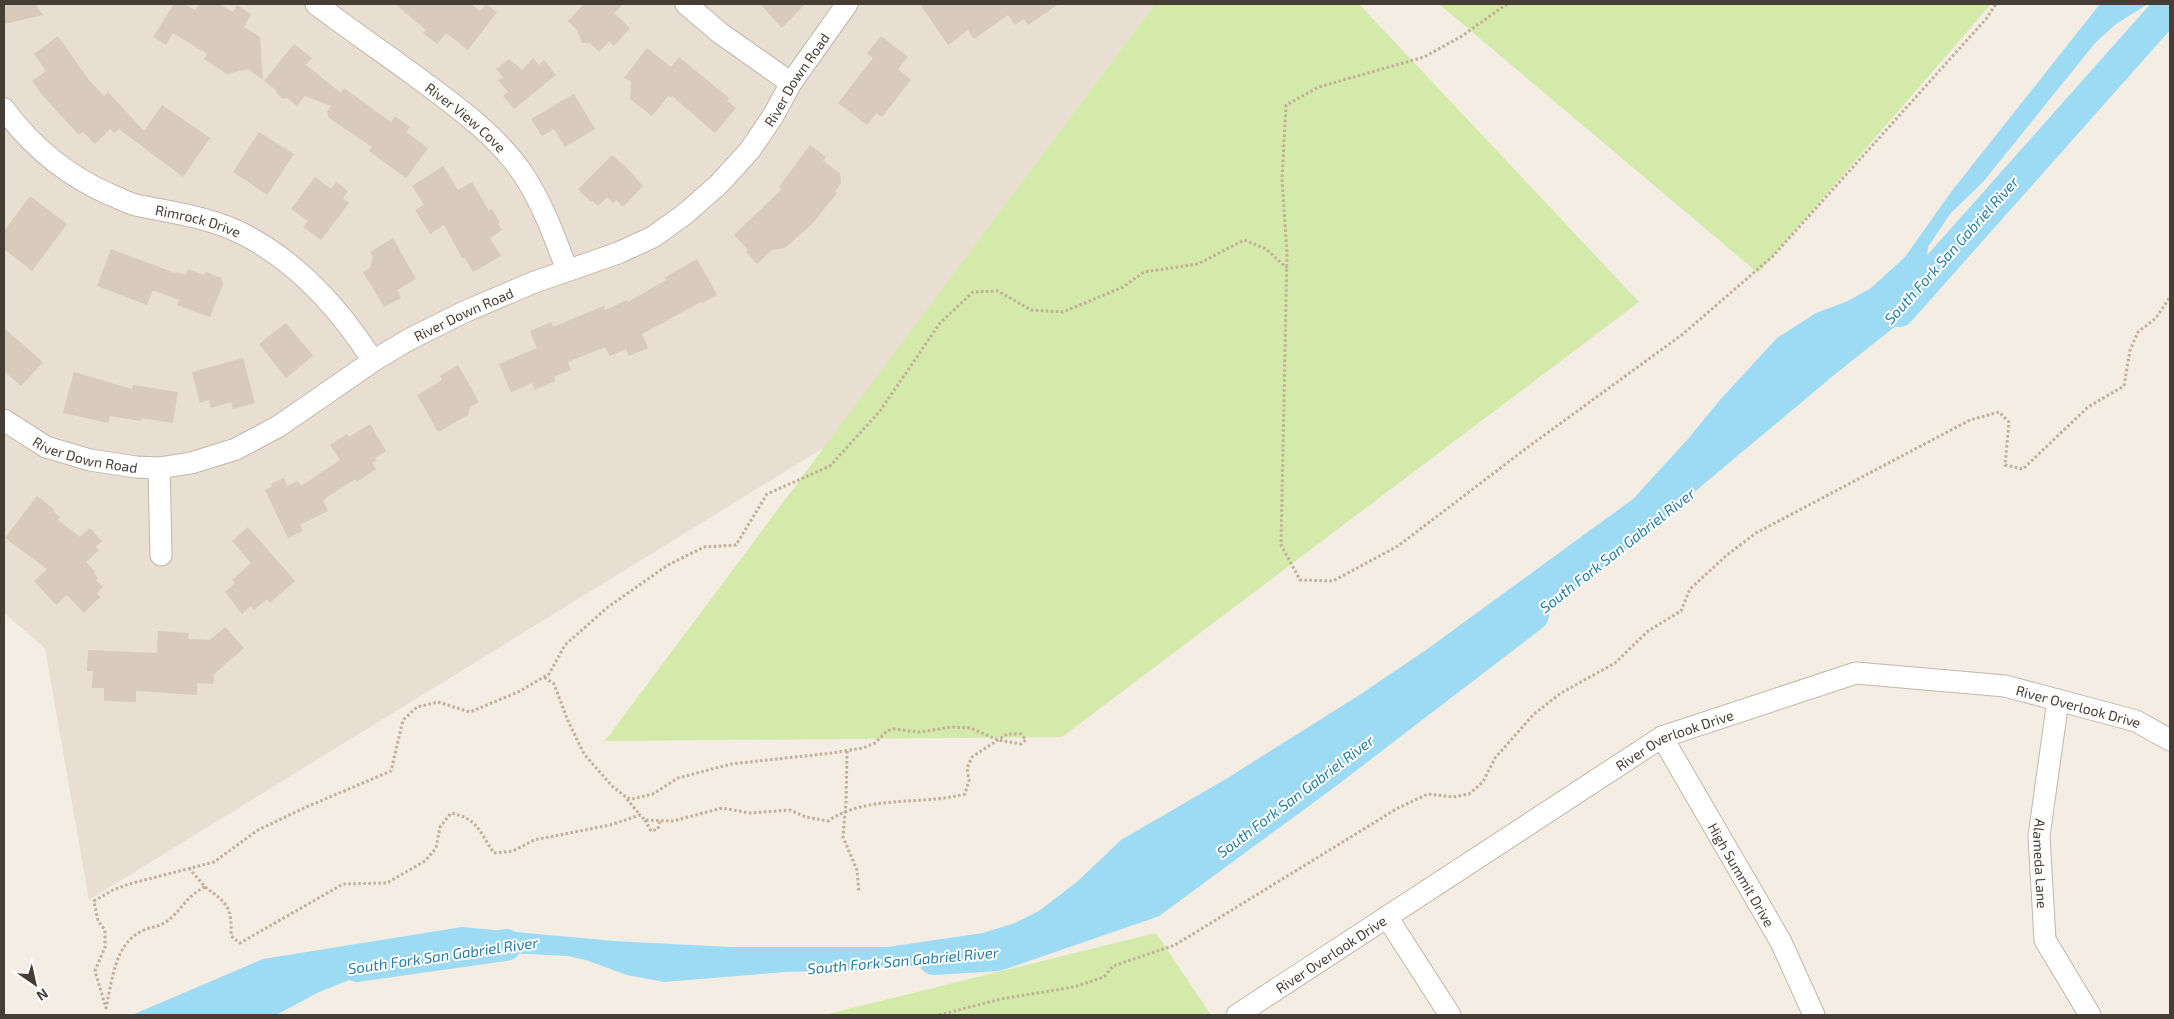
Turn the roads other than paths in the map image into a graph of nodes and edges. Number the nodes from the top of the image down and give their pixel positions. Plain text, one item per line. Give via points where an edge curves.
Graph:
1 (316, 4) edge
2 (686, 4) edge
3 (847, 4) edge
4 (792, 82) junction
5 (4, 108) edge
6 (567, 270) junction
7 (373, 361) junction
8 (4, 420) edge
9 (159, 468) junction
10 (161, 555) dead end
11 (2058, 700) junction
12 (1662, 738) junction
13 (2170, 740) edge
14 (1387, 916) junction
15 (1237, 1015) edge
16 (1450, 1015) edge
17 (1814, 1015) edge
18 (2090, 1015) edge

1 - 6 street, River View Cove via 446,99 490,136 520,169 536,195
2 - 4 street via 720,33
3 - 4 street, River Down Road
4 - 6 street, River Down Road via 774,116 750,150 685,214 644,241
5 - 7 street, Rimrock Drive via 49,159 85,184 134,204 194,216 244,234 292,264 351,327
6 - 7 street, River Down Road via 464,312
7 - 9 street, River Down Road via 279,426 236,449 190,463
8 - 9 street, River Down Road via 46,447 90,460
9 - 10 street
11 - 12 street, River Overlook Drive via 2005,686 1856,673
11 - 13 street, River Overlook Drive via 2136,721
11 - 18 street, Alameda Lane via 2039,836 2045,940
12 - 14 street, River Overlook Drive
12 - 17 street, High Summit Drive via 1780,942
14 - 15 street, River Overlook Drive
14 - 16 street

